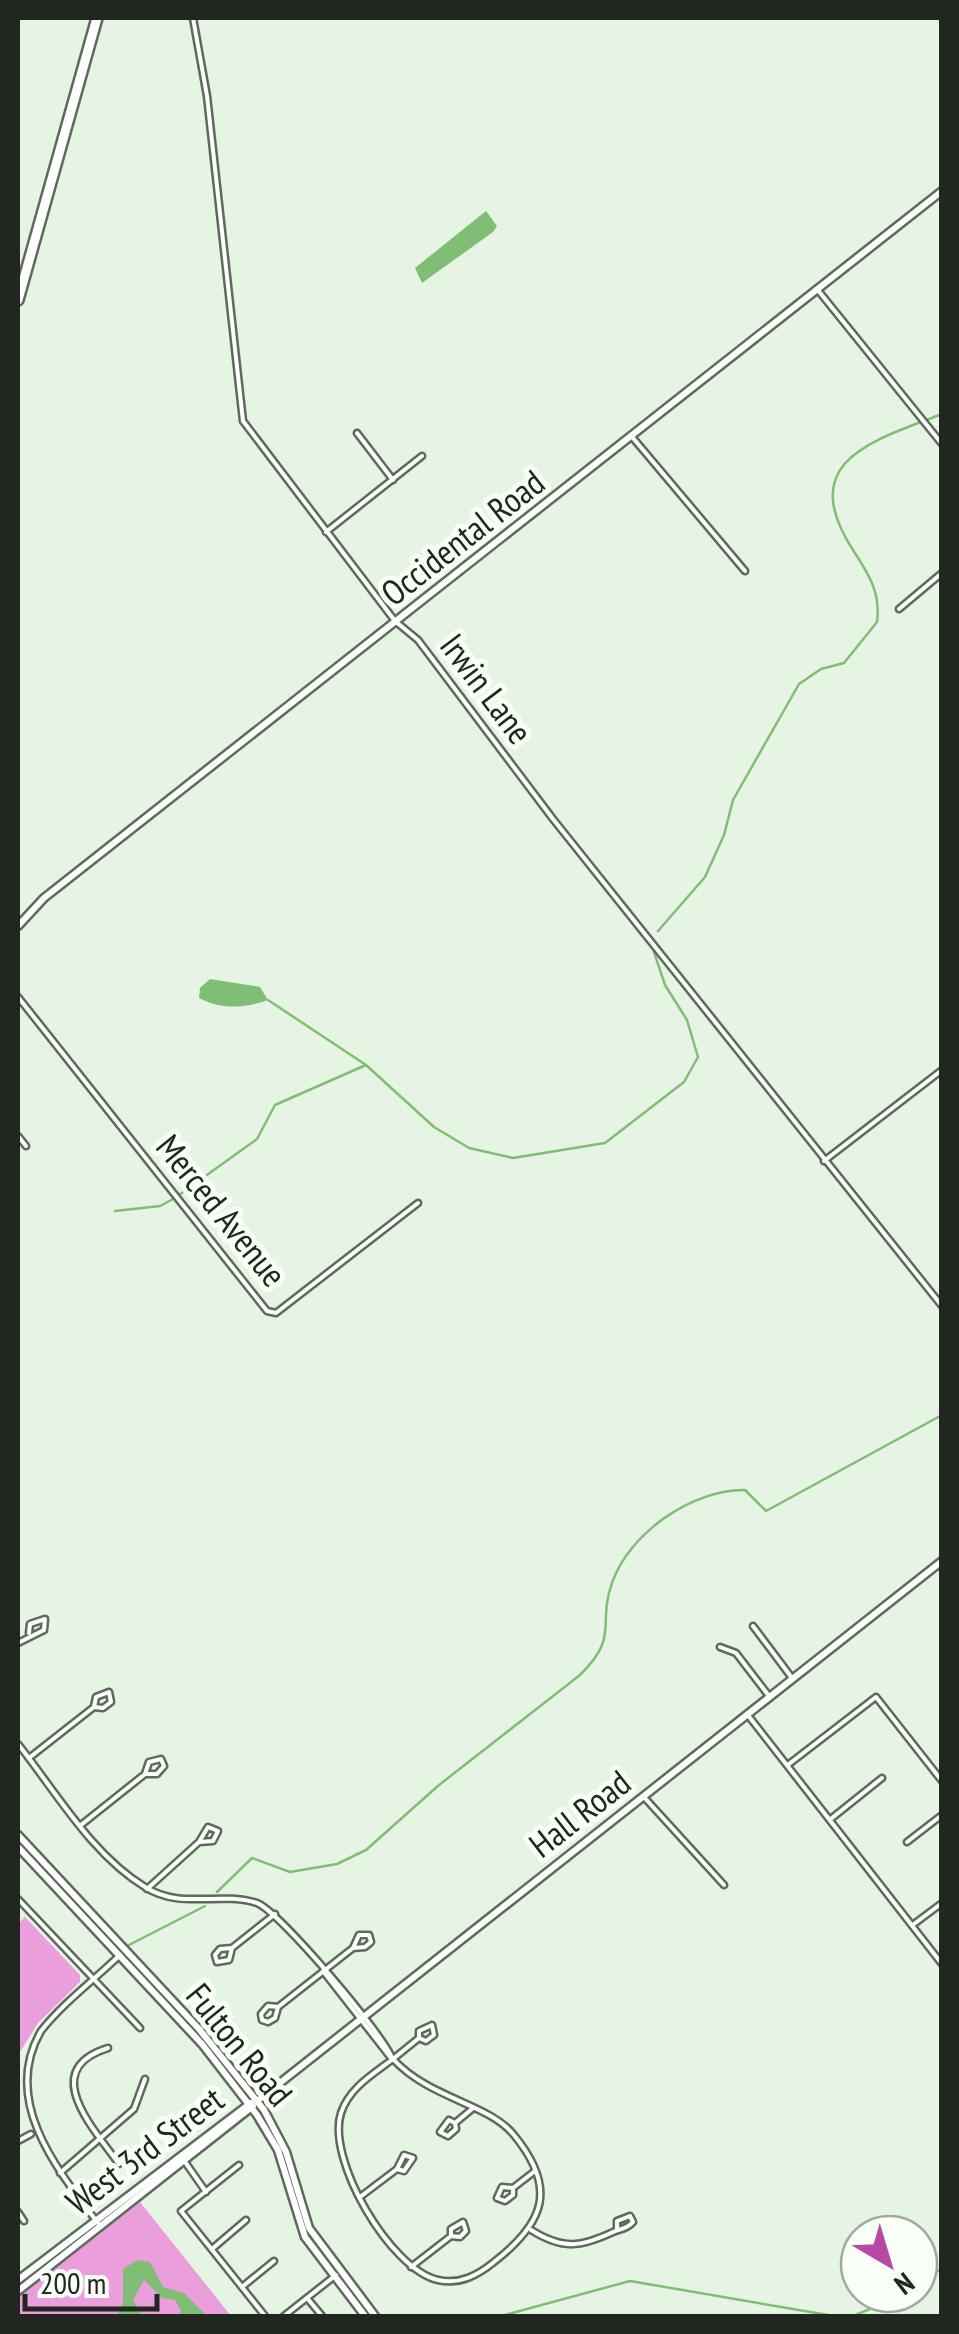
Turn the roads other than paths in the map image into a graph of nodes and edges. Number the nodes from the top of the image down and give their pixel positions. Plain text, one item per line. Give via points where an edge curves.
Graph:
1 (97, 18) edge
2 (193, 18) edge
3 (942, 191) edge
4 (818, 290) junction
5 (18, 300) edge
6 (357, 433) dead end
7 (633, 438) junction
8 (942, 444) edge
9 (422, 456) dead end
10 (392, 480) junction
11 (326, 532) junction
12 (745, 572) dead end
13 (942, 574) edge
14 (899, 608) dead end
15 (396, 621) junction
16 (18, 926) edge
17 (18, 997) edge
18 (942, 1070) edge
19 (18, 1136) edge
20 (26, 1146) dead end
21 (824, 1161) junction
22 (418, 1203) dead end
23 (942, 1306) edge
24 (942, 1561) edge
25 (752, 1626) dead end
26 (29, 1633) dead end
27 (18, 1642) edge
28 (720, 1646) dead end
29 (792, 1678) junction
30 (769, 1696) junction
31 (94, 1707) dead end
32 (747, 1714) junction
33 (18, 1744) edge
34 (29, 1758) junction
35 (789, 1764) junction
36 (145, 1774) dead end
37 (882, 1778) dead end
38 (942, 1781) edge
39 (643, 1796) junction
40 (942, 1815) edge
41 (832, 1818) junction
42 (81, 1825) junction
43 (18, 1836) edge
44 (199, 1842) dead end
45 (907, 1842) dead end
46 (18, 1846) edge
47 (724, 1885) dead end
48 (147, 1889) junction
49 (18, 1899) edge
50 (942, 1903) edge
51 (275, 1914) junction
52 (914, 1924) junction
53 (232, 1948) dead end
54 (353, 1948) dead end
55 (122, 1953) junction
56 (942, 1964) edge
57 (324, 1972) junction
58 (94, 1980) junction
59 (278, 2007) dead end
60 (361, 2019) junction
61 (140, 2028) dead end
62 (419, 2038) dead end
63 (108, 2048) dead end
64 (393, 2059) junction
65 (145, 2079) dead end
66 (19, 2086) edge
67 (252, 2104) junction
68 (472, 2109) junction
69 (455, 2122) dead end
70 (31, 2134) junction
71 (102, 2140) junction
72 (149, 2140) dead end
73 (18, 2141) edge
74 (182, 2159) junction
75 (238, 2165) dead end
76 (398, 2169) dead end
77 (535, 2170) junction
78 (60, 2174) junction
79 (512, 2188) dead end
80 (206, 2192) junction
81 (360, 2197) junction
82 (18, 2212) edge
83 (96, 2220) junction
84 (246, 2220) dead end
85 (24, 2221) dead end
86 (102, 2227) junction
87 (617, 2229) dead end
88 (532, 2230) junction
89 (451, 2236) dead end
90 (212, 2248) junction
91 (274, 2262) dead end
92 (411, 2266) junction
93 (337, 2274) junction
94 (18, 2280) edge
95 (242, 2288) junction
96 (18, 2291) edge
97 (308, 2298) junction
98 (265, 2316) edge
99 (284, 2316) edge
100 (322, 2316) edge
101 (366, 2316) edge
102 (374, 2316) edge

1 - 5 main road
2 - 11 street, Irwin Lane via 238,404 243,421
3 - 4 street, Occidental Road
4 - 7 street, Occidental Road
4 - 8 street
6 - 10 street
7 - 12 street
7 - 15 street, Occidental Road
9 - 10 street
10 - 11 street
11 - 15 street, Irwin Lane
13 - 14 street
15 - 16 street, Occidental Road via 44,898
15 - 21 street, Irwin Lane via 418,640
17 - 22 street, Merced Avenue via 267,1311 276,1312
18 - 21 street
19 - 20 street
21 - 23 street, Irwin Lane
24 - 29 street, Hall Road
25 - 29 street
26 - 27 street
28 - 30 street via 736,1653
29 - 30 street, Hall Road
30 - 32 street, Hall Road
31 - 34 street
32 - 35 street
32 - 39 street, Hall Road
33 - 34 street
34 - 42 street
35 - 38 street via 876,1697
35 - 41 street
36 - 42 street
37 - 41 street
39 - 47 street
39 - 60 street, Hall Road
40 - 45 street
41 - 52 street
42 - 48 street
43 - 55 street, Fulton Road
44 - 48 street
46 - 55 street, Fulton Road
48 - 51 street via 180,1901 260,1904
49 - 58 street
50 - 52 street
51 - 53 street
51 - 57 street
52 - 56 street
54 - 57 street
55 - 58 street
55 - 67 street, Fulton Road
57 - 59 street
57 - 60 street
58 - 61 street
58 - 66 street via 37,2036
60 - 64 street
60 - 67 street, Hall Road
62 - 64 street
63 - 71 street via 84,2061 74,2090
64 - 68 street via 430,2091
64 - 81 street via 349,2096 339,2119 339,2147
65 - 71 street via 134,2109
66 - 70 street
67 - 74 street, West 3rd Street
67 - 93 street, Fulton Road via 283,2144 309,2228
68 - 69 street
68 - 77 street via 507,2128
70 - 73 street
70 - 78 street
71 - 72 street via 119,2164
71 - 78 street
74 - 80 street
74 - 83 street, West 3rd Street
74 - 86 street, West 3rd Street
75 - 80 street
76 - 81 street
77 - 79 street
77 - 88 street via 542,2201
78 - 83 street
80 - 90 street via 181,2210
81 - 92 street
82 - 85 street
83 - 86 street
83 - 94 street, West 3rd Street
84 - 90 street
86 - 96 street, West 3rd Street
87 - 88 street via 597,2242 569,2246
88 - 92 street via 470,2278 440,2281
89 - 92 street
90 - 95 street
91 - 95 street
93 - 97 street
93 - 101 street, Fulton Road
93 - 102 street, Fulton Road
95 - 98 street
97 - 99 street
97 - 100 street

